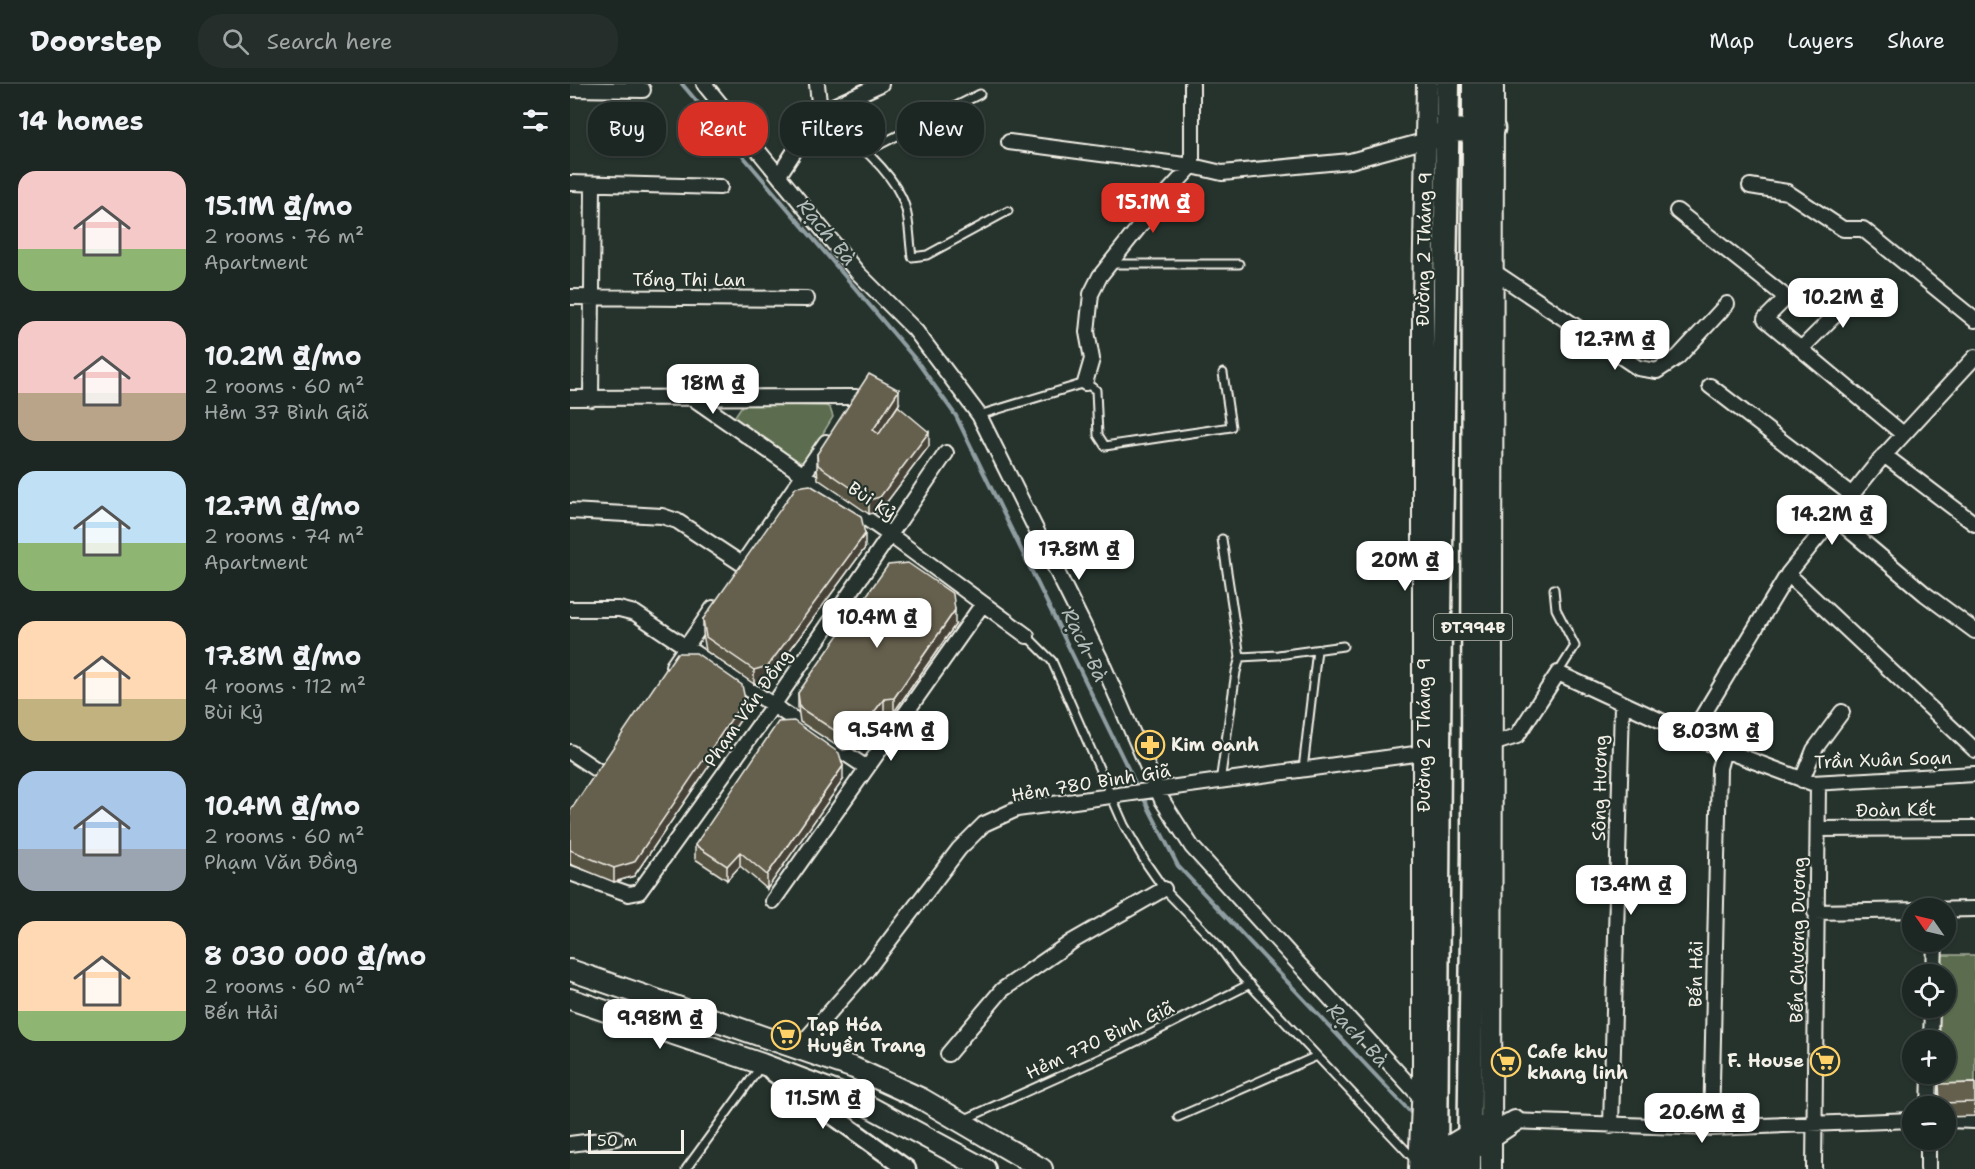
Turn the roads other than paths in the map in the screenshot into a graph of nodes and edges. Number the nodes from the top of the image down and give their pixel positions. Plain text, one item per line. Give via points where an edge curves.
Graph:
1 (704, 84) edge
2 (817, 84) edge
3 (881, 84) edge
4 (1192, 84) edge
5 (1427, 84) edge
6 (1448, 84) edge
7 (1474, 84) edge
8 (1493, 84) edge
9 (570, 89) edge
10 (644, 90) dead end
11 (980, 94) dead end
12 (819, 102) edge
13 (842, 102) edge
14 (1484, 129) junction
15 (1448, 131) junction
16 (1427, 140) junction
17 (885, 142) edge
18 (1009, 142) dead end
19 (791, 156) edge
20 (869, 156) edge
21 (1192, 166) junction
22 (779, 175) junction
23 (570, 183) edge
24 (593, 184) junction
25 (1750, 186) dead end
26 (720, 187) dead end
27 (1008, 211) dead end
28 (1677, 211) dead end
29 (1109, 264) junction
30 (1239, 264) dead end
31 (1493, 271) junction
32 (1863, 287) dead end
33 (570, 297) edge
34 (590, 297) junction
35 (807, 299) dead end
36 (1727, 304) dead end
37 (1975, 320) edge
38 (1801, 349) junction
39 (1975, 357) edge
40 (1223, 373) dead end
41 (1085, 383) junction
42 (1710, 386) dead end
43 (570, 398) edge
44 (856, 398) edge
45 (591, 399) junction
46 (694, 399) junction
47 (979, 415) junction
48 (836, 427) edge
49 (1903, 434) junction
50 (946, 453) dead end
51 (1884, 455) junction
52 (803, 476) junction
53 (1852, 495) junction
54 (570, 511) edge
55 (1835, 518) junction
56 (1975, 524) edge
57 (890, 535) junction
58 (1222, 539) dead end
59 (1788, 574) junction
60 (1554, 589) dead end
61 (718, 600) edge
62 (982, 605) junction
63 (570, 609) edge
64 (1975, 631) edge
65 (1027, 636) joint
66 (687, 645) junction
67 (1343, 646) dead end
68 (1317, 650) junction
69 (1240, 657) junction
70 (1558, 673) junction
71 (667, 674) edge
72 (1432, 674) junction
73 (1482, 681) junction
74 (774, 704) junction
75 (1622, 704) junction
76 (1842, 712) dead end
77 (1691, 735) junction
78 (1492, 744) junction
79 (1724, 750) junction
80 (1975, 750) edge
81 (570, 752) edge
82 (1422, 753) junction
83 (867, 768) junction
84 (1303, 769) junction
85 (600, 772) edge
86 (1975, 774) edge
87 (1802, 780) junction
88 (1220, 782) junction
89 (1818, 783) junction
90 (1157, 789) junction
91 (1111, 796) junction
92 (1975, 828) edge
93 (1818, 829) junction
94 (570, 873) edge
95 (1164, 889) junction
96 (773, 900) dead end
97 (1956, 909) edge
98 (1975, 909) edge
99 (1902, 910) edge
100 (1815, 912) junction
101 (570, 970) edge
102 (1250, 984) junction
103 (570, 999) edge
104 (798, 1048) junction
105 (948, 1054) dead end
106 (1317, 1056) junction
107 (762, 1064) junction
108 (1423, 1100) junction
109 (1178, 1117) dead end
110 (1902, 1120) edge
111 (1956, 1120) edge
112 (961, 1121) junction
113 (1515, 1121) joint
114 (1975, 1121) edge
115 (1814, 1122) junction
116 (1611, 1126) junction
117 (1711, 1128) junction
118 (616, 1138) dead end
119 (1478, 1142) edge
120 (570, 1144) edge
121 (1928, 1150) edge
122 (1427, 1166) edge
123 (686, 1169) edge
124 (907, 1169) edge
125 (985, 1169) edge
126 (1042, 1169) edge
127 (1491, 1169) edge
128 (1814, 1169) edge
129 (1928, 1169) edge

1 - 22 street
2 - 12 street
3 - 13 street
4 - 21 street
5 - 16 main road, Đường 2 Tháng 9 / ĐT.994B
6 - 15 main road, Đường 2 Tháng 9 / ĐT.994B
7 - 14 main road, ĐT.994B
8 - 14 main road, ĐT.994B
9 - 10 street
11 - 17 lane
14 - 15 main road
14 - 31 main road, ĐT.994B
14 - 73 main road, ĐT.994B
15 - 16 main road
15 - 72 main road, Đường 2 Tháng 9 / ĐT.994B
16 - 21 street via 1350,161 1222,173
16 - 72 main road, Đường 2 Tháng 9 / ĐT.994B via 1423,300
18 - 21 street
19 - 22 street
20 - 27 lane via 892,180 902,198 912,256 927,255
21 - 29 street
22 - 47 street via 858,272 915,330
23 - 24 street
24 - 26 street
24 - 34 street
25 - 37 street via 1787,192 1843,230 1863,229
28 - 38 street via 1782,294 1783,301 1765,319
29 - 30 lane
29 - 41 street via 1091,294 1087,332 1092,359
31 - 36 street via 1638,368 1657,371 1678,357
31 - 73 main road, ĐT.994B
32 - 38 street
33 - 34 street, Tống Thị Lan
34 - 35 street, Tống Thị Lan
34 - 45 street
38 - 49 street
39 - 49 street
40 - 41 lane via 1231,427 1105,446 1098,435 1096,390
41 - 47 lane
42 - 53 street
43 - 45 street
44 - 46 street
45 - 46 street
46 - 52 street, Bùi Kỷ
47 - 90 street via 1100,658
48 - 52 street
49 - 51 street
50 - 57 street, Phạm Văn Đồng
51 - 53 street
51 - 56 street
52 - 54 street via 739,569 677,521 662,516
52 - 57 street, Bùi Kỷ
53 - 55 street
55 - 59 street
55 - 64 street
57 - 62 street, Bùi Kỷ
57 - 74 street, Phạm Văn Đồng
58 - 69 lane
59 - 77 street
59 - 80 street
60 - 70 lane via 1556,609 1575,646
61 - 66 street
62 - 65 street, Bùi Kỷ
62 - 83 street
63 - 66 street via 619,609 635,613
65 - 91 lane via 1052,661
66 - 71 street
66 - 74 street
67 - 68 lane
68 - 69 lane
68 - 84 lane
69 - 88 lane
70 - 75 street, Trần Xuân Soạn
70 - 78 street via 1517,736
72 - 82 main road, Đường 2 Tháng 9 / ĐT.994B
72 - 122 main road, Đường 2 Tháng 9 / ĐT.994B
73 - 78 main road, ĐT.994B
73 - 119 main road, ĐT.994B
74 - 83 street
74 - 94 street, Phạm Văn Đồng via 639,892 629,894
75 - 77 street, Trần Xuân Soạn
75 - 116 street, Sông Hương
76 - 87 street via 1814,750
77 - 79 street, Trần Xuân Soạn
78 - 119 main road, ĐT.994B
79 - 87 street, Trần Xuân Soạn
79 - 117 street, Bến Hải via 1719,768
81 - 85 street
82 - 84 street, Hẻm 780 Bình Giã
82 - 108 main road, Đường 2 Tháng 9 / ĐT.994B
83 - 96 street
84 - 88 street, Hẻm 780 Bình Giã
86 - 89 street, Trần Xuân Soạn
87 - 89 street, Trần Xuân Soạn
88 - 90 street, Hẻm 780 Bình Giã
89 - 93 street, Bến Chương Dương
90 - 91 street, Hẻm 780 Bình Giã
90 - 108 street via 1192,847
91 - 95 lane via 1124,825
91 - 104 street, Hẻm 780 Bình Giã via 1017,809 984,824 959,849 867,970
92 - 93 street, Đoàn Kết
93 - 100 street, Bến Chương Dương
95 - 102 lane
95 - 105 street via 1072,941 1002,990
97 - 98 street
99 - 100 street
100 - 115 street, Bến Chương Dương
101 - 104 main road
102 - 106 lane
102 - 112 lane, Hẻm 770 Bình Giã via 1121,1049
103 - 107 main road
104 - 112 main road via 864,1072
106 - 109 lane
106 - 122 lane
107 - 123 lane
107 - 124 street
107 - 125 main road via 855,1099
108 - 122 main road, Đường 2 Tháng 9 / ĐT.994B
110 - 115 street
111 - 114 street
112 - 126 main road
113 - 116 street
113 - 119 main road
115 - 117 street
115 - 128 street, Bến Chương Dương
116 - 117 street
118 - 120 street
119 - 122 main road
119 - 127 main road, ĐT.994B
121 - 129 street

